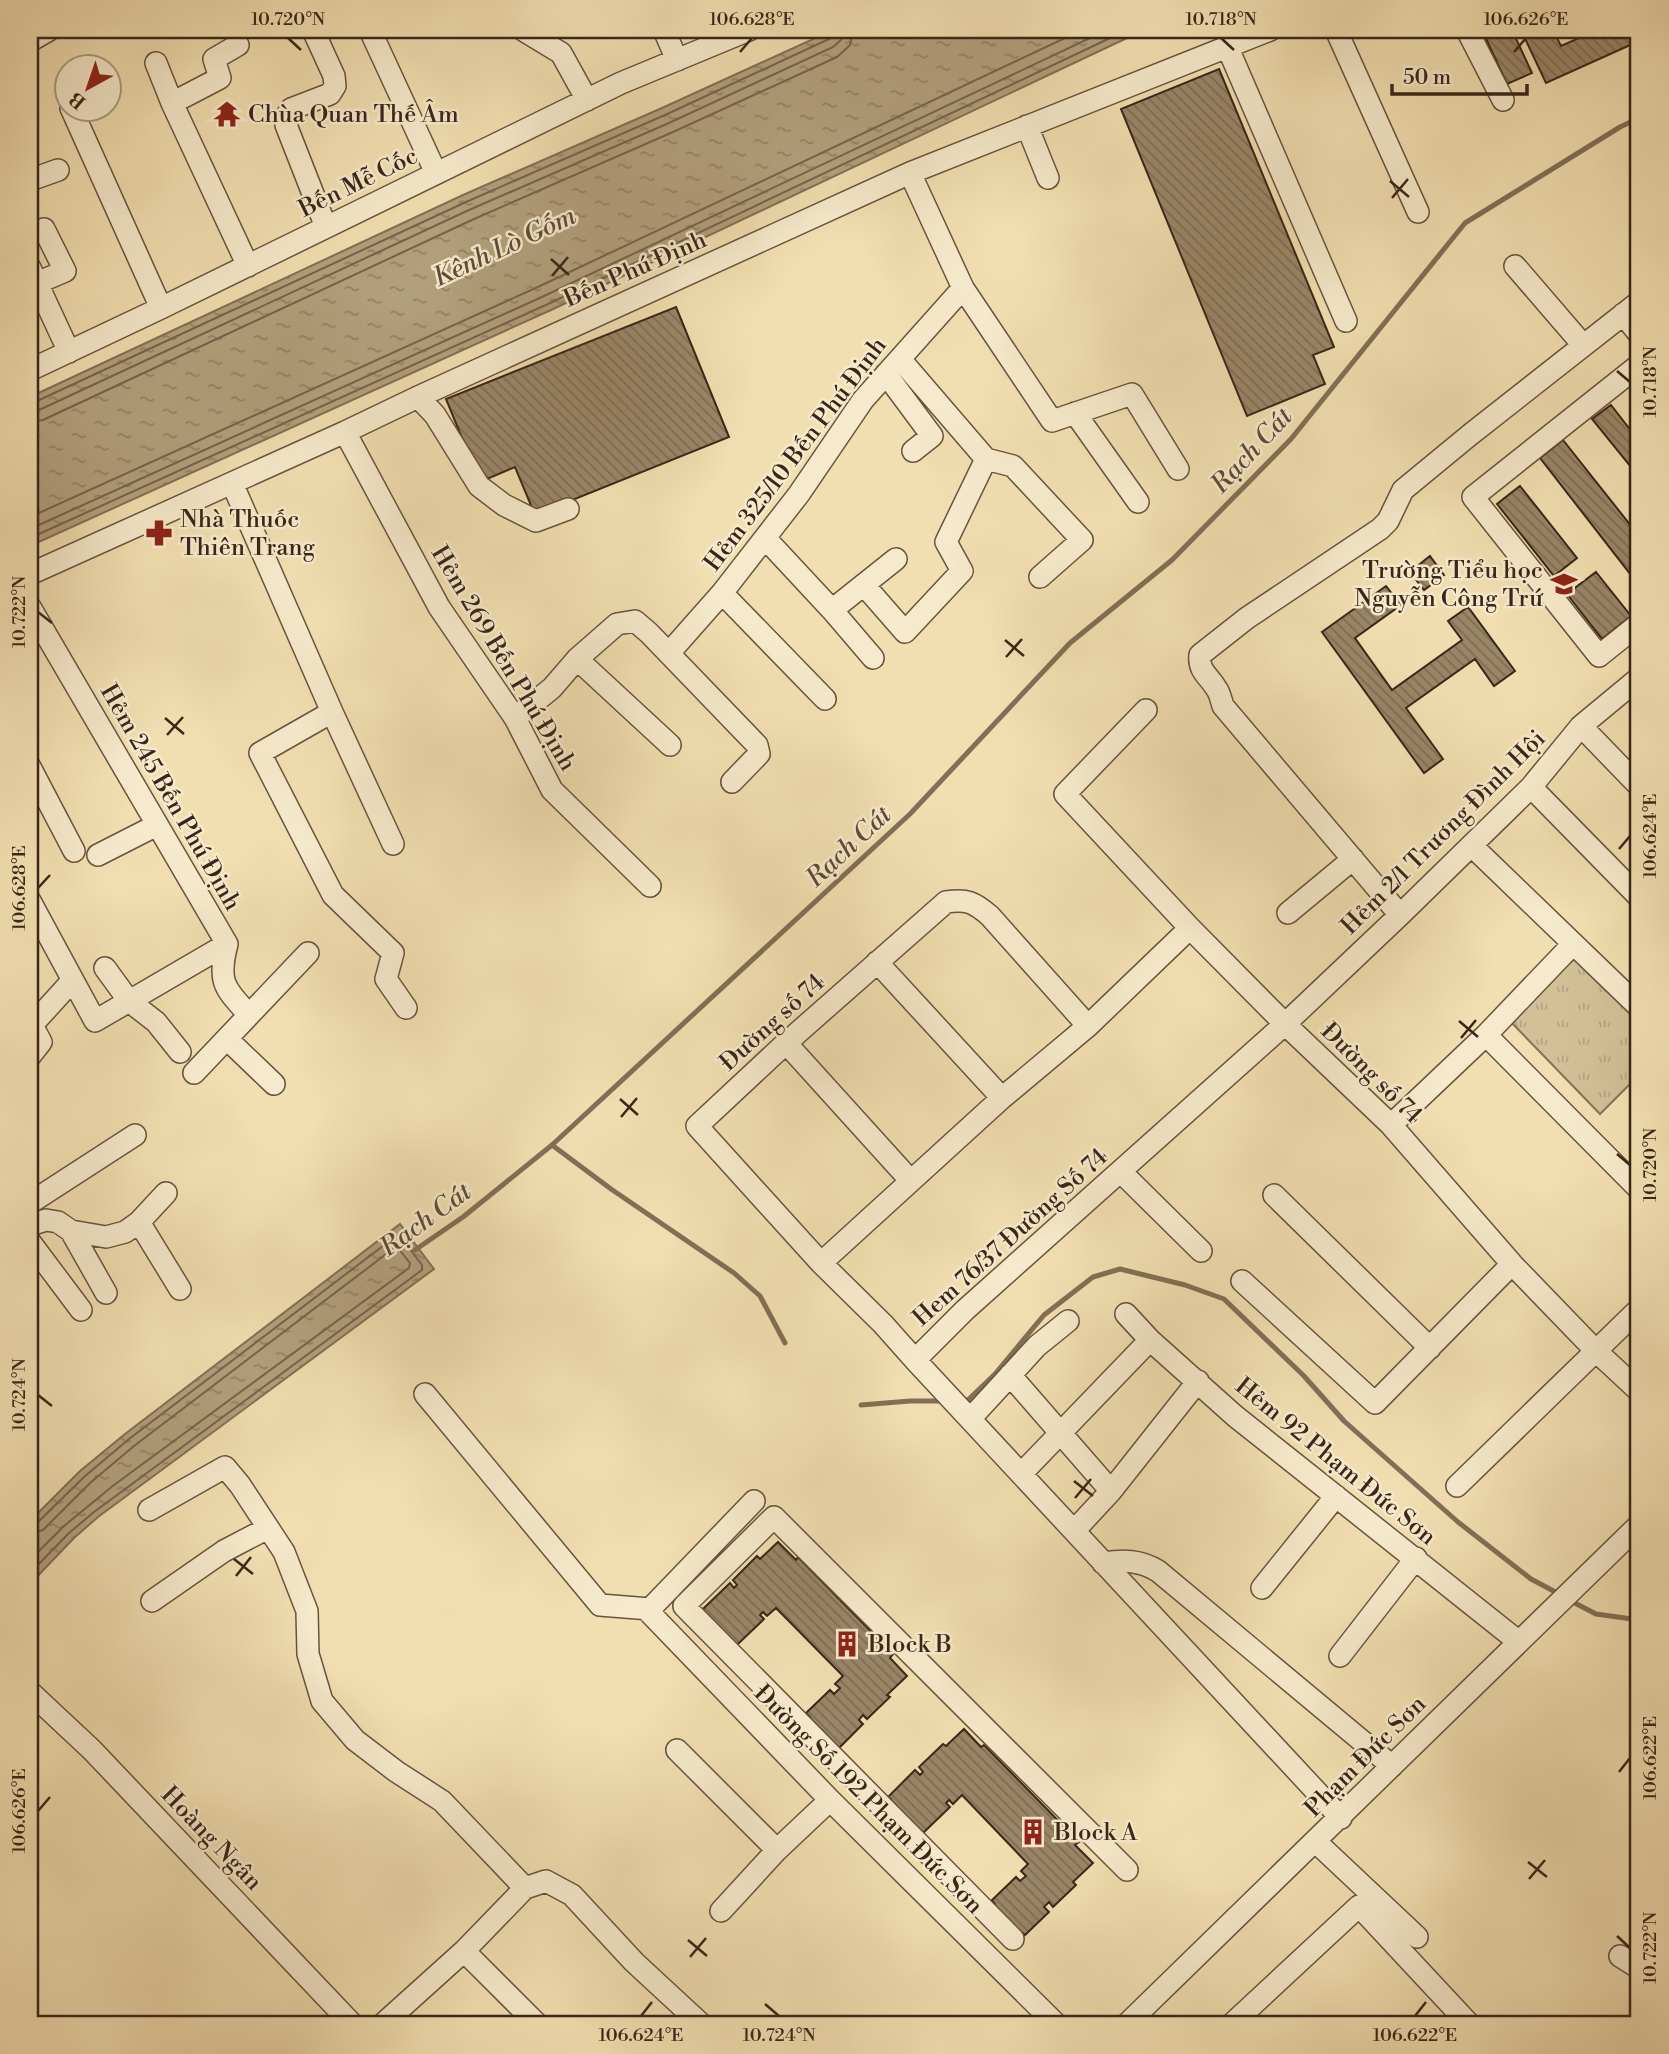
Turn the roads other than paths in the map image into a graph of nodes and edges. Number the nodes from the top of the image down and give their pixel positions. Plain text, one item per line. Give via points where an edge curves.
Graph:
1 (313, 30) edge
2 (370, 30) edge
3 (523, 30) edge
4 (561, 30) edge
5 (664, 30) edge
6 (749, 30) edge
7 (1270, 30) edge
8 (1336, 30) edge
9 (1467, 30) edge
10 (237, 45) dead end
11 (1227, 46) junction
12 (561, 52) junction
13 (677, 60) junction
14 (156, 63) dead end
15 (587, 100) junction
16 (1503, 100) dead end
17 (172, 103) junction
18 (77, 122) edge
19 (1027, 126) junction
20 (58, 170) dead end
21 (436, 173) junction
22 (910, 173) junction
23 (1048, 177) dead end
24 (30, 180) edge
25 (1418, 212) dead end
26 (326, 227) junction
27 (44, 229) dead end
28 (248, 266) junction
29 (1515, 266) dead end
30 (33, 276) edge
31 (963, 288) junction
32 (161, 308) junction
33 (1631, 308) edge
34 (1346, 321) dead end
35 (1639, 334) edge
36 (1583, 345) junction
37 (69, 352) junction
38 (1639, 365) edge
39 (893, 366) junction
40 (30, 370) edge
41 (418, 397) junction
42 (1075, 413) junction
43 (345, 432) junction
44 (913, 451) dead end
45 (986, 459) junction
46 (1178, 469) dead end
47 (232, 483) junction
48 (1138, 502) dead end
49 (568, 509) dead end
50 (765, 538) junction
51 (896, 559) dead end
52 (30, 574) edge
53 (1040, 577) dead end
54 (864, 585) junction
55 (722, 593) junction
56 (30, 607) edge
57 (832, 610) junction
58 (1639, 624) edge
59 (669, 653) junction
60 (873, 658) dead end
61 (577, 659) junction
62 (1639, 678) edge
63 (825, 699) dead end
64 (1146, 710) dead end
65 (332, 712) junction
66 (515, 718) junction
67 (1581, 726) junction
68 (670, 745) dead end
69 (30, 767) edge
70 (732, 782) dead end
71 (1639, 786) edge
72 (1531, 787) junction
73 (157, 825) junction
74 (393, 844) dead end
75 (1472, 846) junction
76 (74, 851) dead end
77 (98, 855) dead end
78 (1353, 859) junction
79 (650, 886) dead end
80 (1639, 897) edge
81 (30, 901) edge
82 (1288, 913) dead end
83 (1400, 915) junction
84 (1190, 928) junction
85 (227, 944) junction
86 (1573, 944) junction
87 (308, 953) dead end
88 (877, 962) junction
89 (106, 968) dead end
90 (72, 981) junction
91 (129, 1001) junction
92 (1639, 1007) edge
93 (406, 1008) dead end
94 (249, 1015) junction
95 (1285, 1024) junction
96 (1088, 1026) junction
97 (1486, 1035) junction
98 (227, 1039) junction
99 (786, 1043) junction
100 (180, 1052) dead end
101 (30, 1056) edge
102 (194, 1073) dead end
103 (274, 1084) dead end
104 (1002, 1098) junction
105 (1391, 1125) junction
106 (697, 1126) joint
107 (135, 1135) dead end
108 (1121, 1172) junction
109 (910, 1180) junction
110 (1639, 1189) edge
111 (166, 1193) dead end
112 (1274, 1195) dead end
113 (30, 1203) edge
114 (139, 1222) junction
115 (30, 1225) edge
116 (71, 1231) junction
117 (30, 1242) edge
118 (1201, 1251) dead end
119 (821, 1263) junction
120 (1512, 1264) junction
121 (1242, 1281) dead end
122 (180, 1289) dead end
123 (106, 1293) dead end
124 (1639, 1309) edge
125 (81, 1310) dead end
126 (1126, 1314) dead end
127 (1068, 1321) dead end
128 (1150, 1340) junction
129 (1430, 1348) junction
130 (1596, 1351) junction
131 (915, 1360) junction
132 (1010, 1375) junction
133 (1198, 1381) junction
134 (1639, 1391) edge
135 (425, 1394) dead end
136 (970, 1419) junction
137 (1061, 1434) junction
138 (1021, 1474) junction
139 (1457, 1486) dead end
140 (1111, 1491) junction
141 (1336, 1496) junction
142 (754, 1501) dead end
143 (149, 1510) dead end
144 (1639, 1525) edge
145 (268, 1528) junction
146 (1074, 1531) junction
147 (1416, 1558) junction
148 (1103, 1563) junction
149 (1262, 1588) dead end
150 (152, 1601) dead end
151 (646, 1609) junction
152 (1519, 1642) junction
153 (1340, 1656) dead end
154 (30, 1692) edge
155 (677, 1750) dead end
156 (1392, 1766) junction
157 (830, 1800) junction
158 (1341, 1818) junction
159 (1316, 1842) junction
160 (777, 1850) junction
161 (1127, 1870) dead end
162 (524, 1888) junction
163 (967, 1893) junction
164 (721, 1911) dead end
165 (945, 1914) junction
166 (1417, 1937) dead end
167 (1013, 1939) dead end
168 (464, 1951) junction
169 (1620, 1956) dead end
170 (1639, 1968) edge
171 (352, 2024) edge
172 (383, 2024) edge
173 (537, 2024) edge
174 (701, 2024) edge
175 (1056, 2024) edge
176 (1127, 2024) edge
177 (1232, 2024) edge
178 (1469, 2024) edge

1 - 26 street via 335,86 330,94 291,109 286,125
2 - 21 street
3 - 12 street
4 - 12 street
5 - 13 street
6 - 13 street, Bến Mễ Cốc
7 - 11 street, Bến Phú Định
8 - 25 street
9 - 16 street
10 - 17 street via 214,59 220,78
11 - 19 street, Bến Phú Định
11 - 34 street
12 - 15 street
13 - 15 street, Bến Mễ Cốc
14 - 17 street
15 - 21 street, Bến Mễ Cốc
17 - 28 street
18 - 32 street
19 - 22 street, Bến Phú Định
19 - 23 street
20 - 24 street
21 - 26 street, Bến Mễ Cốc
22 - 31 street
22 - 41 street, Bến Phú Định
26 - 28 street, Bến Mễ Cốc
27 - 30 street via 65,271
28 - 32 street, Bến Mễ Cốc
29 - 36 street
30 - 37 street
31 - 39 street, Hẻm 325/10 Bến Phú Định
31 - 42 street via 1052,421
32 - 37 street, Bến Mễ Cốc
33 - 35 street
33 - 36 street
36 - 78 street via 1403,490 1380,528 1200,655 1202,670 1219,691 1223,706
37 - 40 street, Bến Mễ Cốc
38 - 58 street via 1474,498 1599,656
39 - 44 street via 932,436
39 - 45 street
39 - 50 street, Hẻm 325/10 Bến Phú Định via 863,400
41 - 43 street, Bến Phú Định
41 - 49 street via 435,415 479,486 536,521
42 - 46 street via 1132,394
42 - 48 street
43 - 47 street, Bến Phú Định
43 - 66 street, Hẻm 269 Bến Phú Định via 439,607
45 - 53 street via 1013,466 1082,540
45 - 54 street via 946,542 962,571 905,632
47 - 52 street, Bến Phú Định
47 - 65 street
50 - 55 street, Hẻm 325/10 Bến Phú Định
50 - 57 street
51 - 54 street
54 - 57 street
55 - 59 street, Hẻm 325/10 Bến Phú Định
55 - 63 street
56 - 73 street, Hẻm 245 Bến Phú Định
57 - 60 street
59 - 61 street via 635,621 627,621 617,624
59 - 70 street via 757,745 759,754
61 - 66 street via 552,688
61 - 68 street
62 - 67 street, Hẻm 2/1 Trương Đình Hội
64 - 84 street, Đường số 74 via 1065,794
65 - 74 street
65 - 93 street via 260,753 333,895 393,953 386,979
66 - 79 street, Hẻm 269 Bến Phú Định via 552,790
67 - 71 street
67 - 72 street, Hẻm 2/1 Trương Đình Hội
69 - 76 street
72 - 75 street, Hẻm 2/1 Trương Đình Hội
72 - 80 street
73 - 77 street
73 - 85 street, Hẻm 245 Bến Phú Định
75 - 83 street, Hẻm 2/1 Trương Đình Hội
75 - 86 street
78 - 82 street
78 - 83 street
81 - 90 street, Hẻm 245 Bến Phú Định
83 - 95 street, Hẻm 2/1 Trương Đình Hội
84 - 95 street, Đường số 74
84 - 96 street
85 - 91 street, Hẻm 245 Bến Phú Định
85 - 94 street via 225,988
86 - 92 street
86 - 97 street
87 - 94 street
88 - 96 street, Đường số 74 via 946,902 970,902 990,916
88 - 99 street, Đường số 74
88 - 104 street
89 - 91 street
90 - 91 street, Hẻm 245 Bến Phú Định via 94,1021
90 - 101 street via 33,1025 41,1042
91 - 100 street via 156,1022
94 - 98 street
95 - 105 street, Đường số 74
95 - 108 street, Hem 76/37 Đường Số 74
96 - 104 street
97 - 105 street
97 - 110 street
98 - 102 street
98 - 103 street
99 - 106 street, Đường số 74
99 - 109 street
104 - 109 street
105 - 120 street, Đường số 74
106 - 119 street, Hem 76/37 Đường Số 74
107 - 113 street
108 - 118 street
108 - 131 street, Hem 76/37 Đường Số 74
109 - 119 street
111 - 114 street
112 - 129 street
114 - 116 street via 106,1237
114 - 122 street
115 - 116 street via 46,1220
116 - 123 street
117 - 125 street
119 - 131 street, Hem 76/37 Đường Số 74
120 - 129 street
120 - 130 street, Đường số 74
121 - 129 street via 1375,1403
124 - 130 street
126 - 128 street, Hẻm 92 Phạm Đức Sơn
127 - 132 street
128 - 133 street, Hẻm 92 Phạm Đức Sơn
128 - 137 street
130 - 134 street, Đường số 74
130 - 139 street
131 - 136 street
132 - 136 street
132 - 137 street
133 - 140 street
133 - 141 street, Hẻm 92 Phạm Đức Sơn
135 - 151 street via 600,1605
136 - 138 street
137 - 138 street
137 - 140 street
138 - 146 street
140 - 146 street
141 - 147 street, Hẻm 92 Phạm Đức Sơn
141 - 149 street
142 - 151 street
143 - 145 street via 225,1467
144 - 152 street, Phạm Đức Sơn
145 - 150 street
145 - 162 street via 284,1552 307,1611 308,1654 322,1702 355,1740 442,1801
146 - 148 street
147 - 152 street, Hẻm 92 Phạm Đức Sơn
147 - 153 street
148 - 156 street via 1146,1563 1158,1571
148 - 158 street
151 - 157 street, Đường Số 192 Phạm Đức Sơn
152 - 156 street, Phạm Đức Sơn
154 - 171 street, Hoàng Ngân via 92,1750
155 - 160 street
156 - 158 street, Phạm Đức Sơn
157 - 160 street
157 - 165 street, Đường Số 192 Phạm Đức Sơn
158 - 159 street, Phạm Đức Sơn
159 - 166 street
159 - 176 street, Phạm Đức Sơn
160 - 164 street
161 - 163 street via 774,1517 684,1606
162 - 168 street
162 - 174 street via 546,1881 572,1895 634,1962
163 - 165 street
163 - 167 street
165 - 175 street, Đường Số 192 Phạm Đức Sơn
168 - 172 street
168 - 173 street
169 - 170 street
177 - 178 street via 1359,1906

